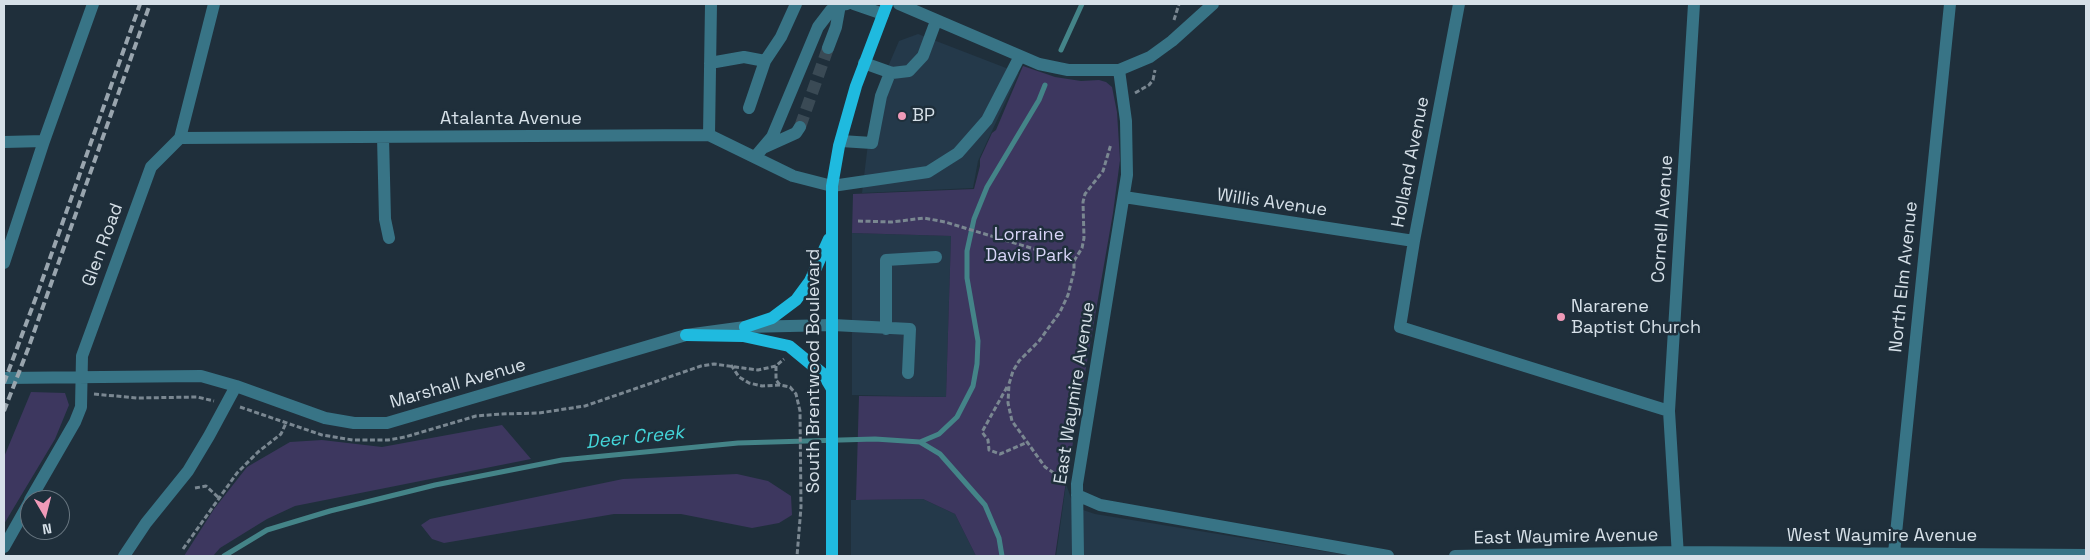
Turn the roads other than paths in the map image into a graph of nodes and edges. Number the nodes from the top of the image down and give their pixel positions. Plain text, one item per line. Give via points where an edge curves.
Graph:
1 (93, 4) edge
2 (214, 4) edge
3 (711, 4) edge
4 (796, 4) edge
5 (844, 4) edge
6 (854, 4) edge
7 (899, 4) edge
8 (1213, 4) edge
9 (1459, 4) edge
10 (1694, 4) edge
11 (1950, 4) edge
12 (885, 9) edge
13 (936, 21) junction
14 (828, 48) tunnel mouth
15 (1020, 56) junction
16 (765, 61) junction
17 (710, 62) junction
18 (864, 63) junction
19 (1119, 70) junction
20 (890, 73) junction
21 (749, 108) dead end
22 (800, 127) tunnel mouth
23 (709, 135) junction
24 (383, 137) junction
25 (180, 138) junction
26 (44, 141) junction
27 (841, 141) junction
28 (4, 142) edge
29 (765, 147) junction
30 (755, 157) junction
31 (832, 186) junction
32 (1124, 198) junction
33 (830, 235) junction
34 (389, 238) dead end
35 (1414, 241) junction
36 (936, 257) dead end
37 (4, 263) edge
38 (833, 326) junction
39 (745, 327) junction
40 (886, 328) junction
41 (686, 335) junction
42 (908, 373) dead end
43 (80, 377) junction
44 (4, 378) edge
45 (236, 386) junction
46 (832, 389) junction
47 (1669, 411) junction
48 (36, 490) edge
49 (1077, 490) junction
50 (20, 518) edge
51 (4, 547) edge
52 (1356, 553) edge
53 (1678, 554) edge
54 (1894, 554) junction
55 (2086, 554) edge
56 (1915, 555) edge
57 (124, 556) edge
58 (832, 556) edge
59 (1078, 556) edge
60 (1388, 556) edge
61 (1455, 556) edge

1 - 26 street
2 - 25 street
3 - 17 street
4 - 16 street
5 - 14 street
5 - 29 street via 831,10 818,27
6 - 12 street
7 - 13 street
8 - 19 street via 1150,57
9 - 35 street, Holland Avenue
10 - 47 street, Cornell Avenue
11 - 54 street, North Elm Avenue
12 - 18 main road, South Brentwood Boulevard
13 - 15 street
13 - 20 street via 923,56 909,71
15 - 19 street via 1068,70
15 - 31 street via 987,120 958,154 928,172
16 - 17 street via 744,57
16 - 21 street
17 - 23 street
18 - 20 street
18 - 27 main road, South Brentwood Boulevard
19 - 32 street, East Waymire Avenue via 1128,148
20 - 27 street via 881,96 872,143
22 - 29 street via 796,133
23 - 24 street, Atalanta Avenue
23 - 30 street, Atalanta Avenue
24 - 25 street, Atalanta Avenue
24 - 34 street
25 - 43 street, Glen Road via 151,167 82,356
26 - 28 street
26 - 37 street
27 - 31 main road, South Brentwood Boulevard
29 - 30 street
30 - 31 street, Atalanta Avenue via 792,176
31 - 33 main road, South Brentwood Boulevard
32 - 35 street, Willis Avenue
32 - 49 street, East Waymire Avenue
33 - 38 main road, South Brentwood Boulevard
33 - 39 main road via 810,281 796,300 772,318
35 - 47 street, Holland Avenue via 1400,327
36 - 40 street via 886,260
38 - 39 street, Marshall Avenue
38 - 40 street, Marshall Avenue
38 - 46 main road, South Brentwood Boulevard
39 - 41 street, Marshall Avenue
40 - 42 street, Marshall Avenue via 910,329
41 - 45 street, Marshall Avenue via 387,423 354,423 325,418
41 - 46 main road via 743,336 789,346 823,374
43 - 44 street, Marshall Avenue
43 - 45 street, Marshall Avenue via 201,376
43 - 48 street, Glen Road via 81,408
45 - 57 street via 188,472
46 - 58 main road, South Brentwood Boulevard
47 - 53 street, Cornell Avenue
49 - 52 street, East Waymire Avenue via 1100,505
49 - 59 street
50 - 51 street, Glen Road
52 - 60 street, East Waymire Avenue
53 - 54 street, West Waymire Avenue
53 - 61 street, East Waymire Avenue
54 - 56 street, West Waymire Avenue
55 - 56 street, West Waymire Avenue

